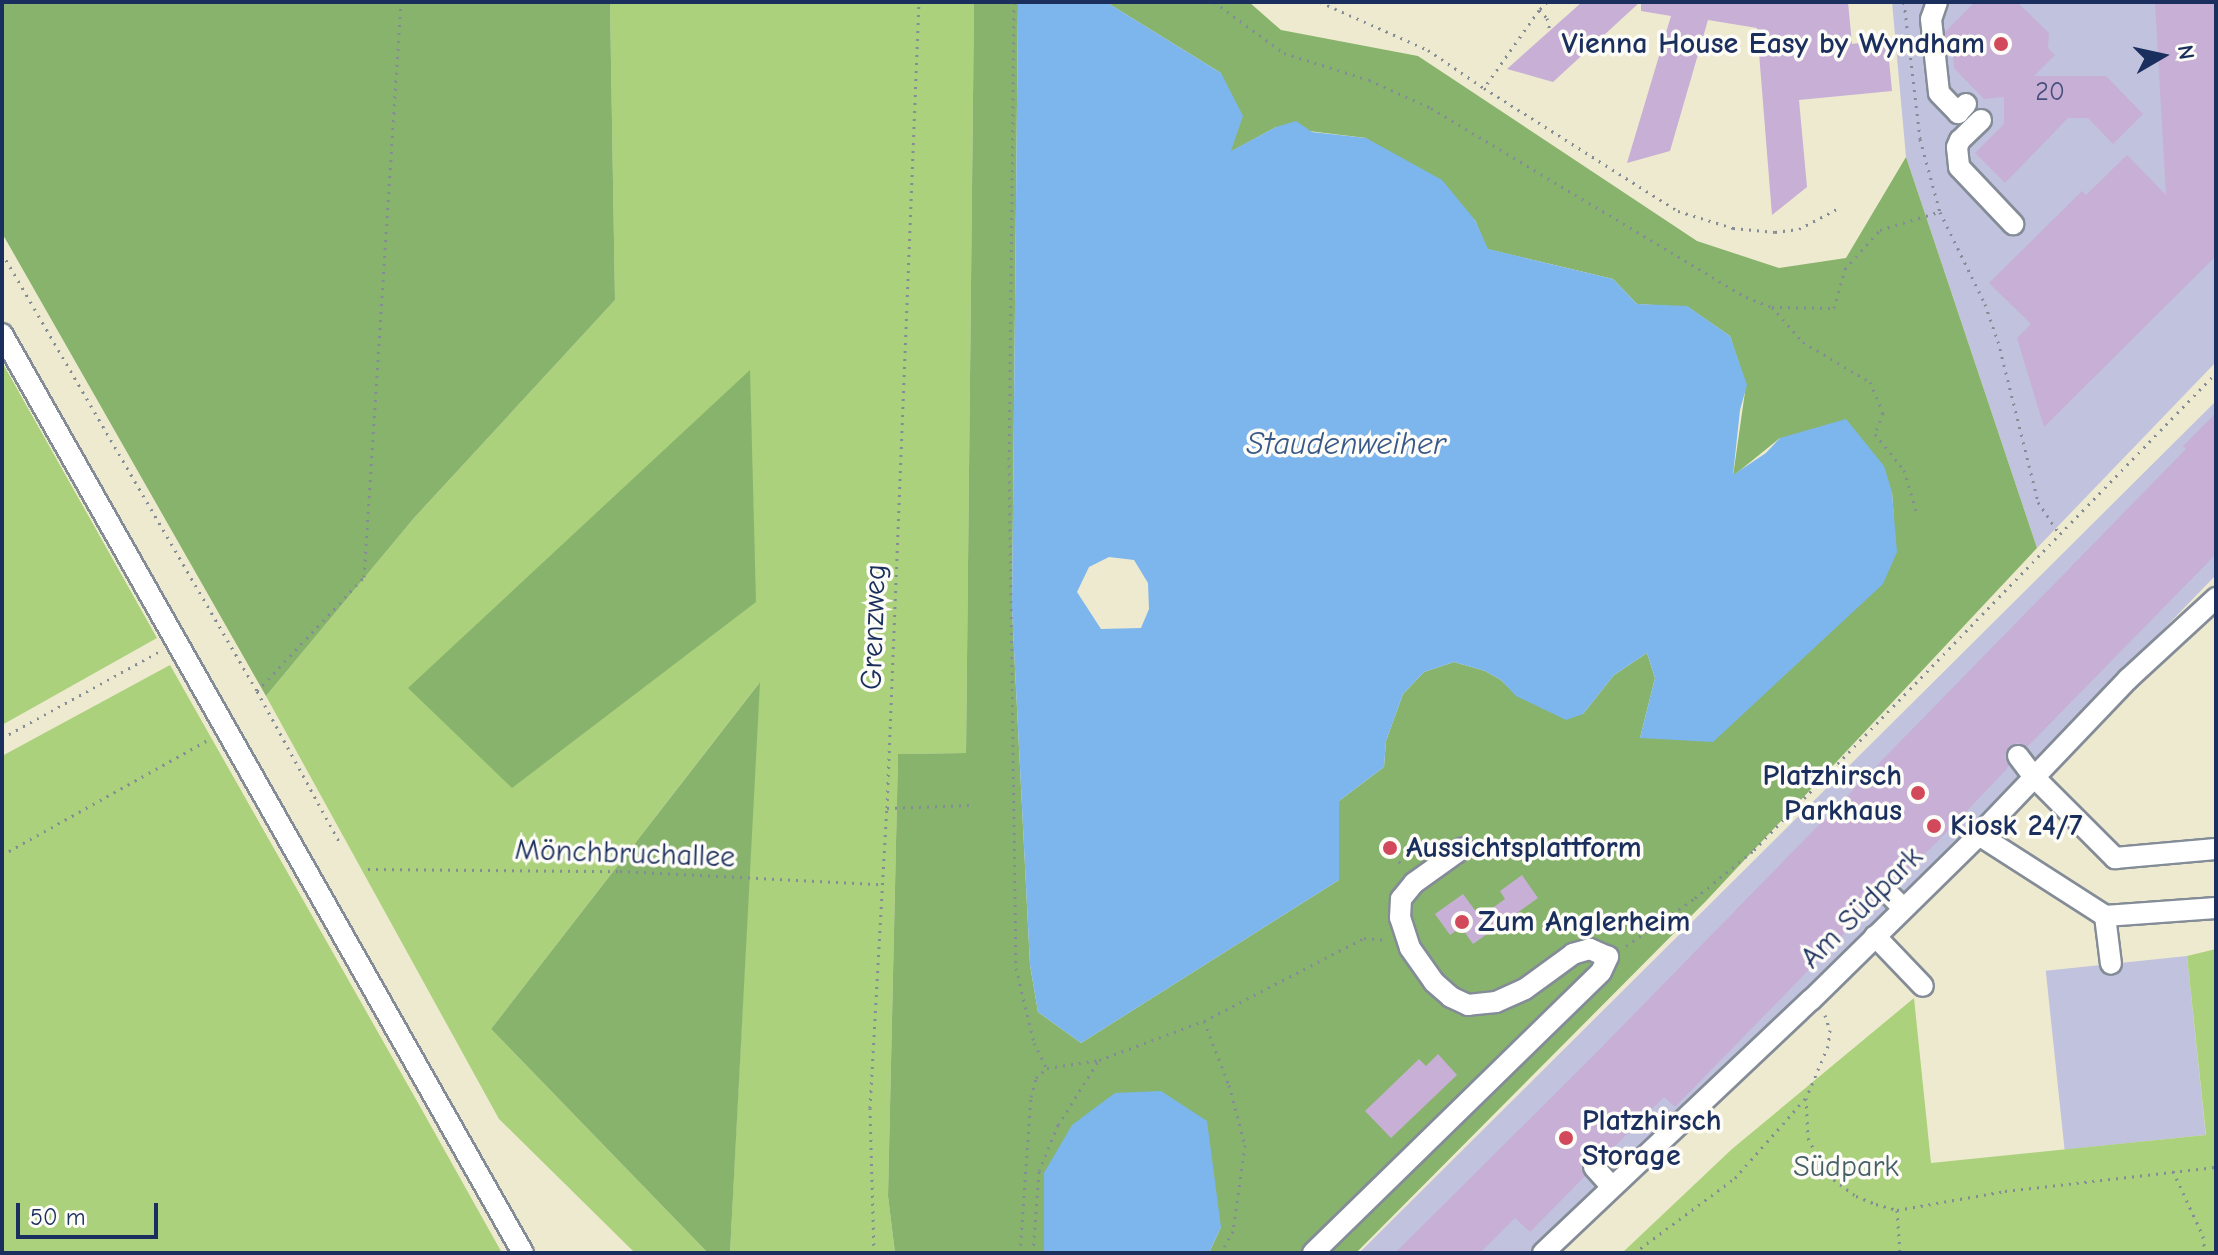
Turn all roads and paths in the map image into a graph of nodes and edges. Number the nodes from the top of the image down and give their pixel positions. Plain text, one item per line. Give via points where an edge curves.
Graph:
1 (401, 2) edge
2 (919, 2) edge
3 (1014, 2) edge
4 (1214, 2) edge
5 (1320, 2) edge
6 (1547, 2) edge
7 (1904, 2) edge
8 (1937, 2) edge
9 (1539, 10) junction
10 (1550, 31) dead end
11 (1484, 88) junction
12 (1966, 104) dead end
13 (1981, 120) dead end
14 (1837, 209) dead end
15 (1940, 212) junction
16 (2013, 224) dead end
17 (2, 253) edge
18 (1772, 307) junction
19 (2, 334) edge
20 (2216, 373) edge
21 (1916, 510) dead end
22 (2058, 532) junction
23 (2216, 598) edge
24 (176, 642) junction
25 (257, 691) junction
26 (225, 730) junction
27 (2, 738) edge
28 (2018, 756) dead end
29 (2034, 777) junction
30 (972, 805) dead end
31 (887, 808) junction
32 (1979, 835) junction
33 (340, 843) dead end
34 (1463, 848) dead end
35 (2216, 849) edge
36 (2, 855) edge
37 (368, 869) dead end
38 (881, 884) junction
39 (1886, 891) dead end
40 (1903, 908) junction
41 (2216, 908) edge
42 (2105, 916) junction
43 (1406, 936) junction
44 (1875, 936) junction
45 (1608, 957) junction
46 (2111, 964) dead end
47 (1923, 986) dead end
48 (1811, 1000) junction
49 (1204, 1021) junction
50 (1099, 1060) junction
51 (1047, 1068) junction
52 (1806, 1098) junction
53 (1594, 1167) dead end
54 (2216, 1167) edge
55 (2173, 1171) junction
56 (1612, 1187) junction
57 (1897, 1210) junction
58 (523, 1253) edge
59 (874, 1253) edge
60 (1020, 1253) edge
61 (1033, 1253) edge
62 (1221, 1253) edge
63 (1313, 1253) edge
64 (1543, 1253) edge
65 (1634, 1253) edge
66 (1900, 1253) edge
67 (2205, 1253) edge

1 - 25 path via 364,577
2 - 31 path, Grenzweg
3 - 51 path via 1009,457 1016,968 1034,1043
4 - 18 path via 1284,53 1369,80 1431,108 1746,297
5 - 11 path via 1428,50
6 - 9 path
7 - 15 path via 1920,139
8 - 12 street via 1931,19 1939,93 1958,113
9 - 10 path
9 - 11 path
11 - 14 path via 1678,211 1733,228 1775,232 1799,229
13 - 16 street via 1960,140 1959,167
15 - 18 path via 1880,230 1845,269 1834,308
15 - 22 path via 1985,304 2038,502
17 - 25 path
18 - 21 path via 1803,342 1870,382 1883,413 1875,434 1904,470
19 - 24 street
20 - 22 path
22 - 45 path via 1754,850
23 - 29 street, Am Südpark
24 - 26 street
24 - 27 path
25 - 33 path
26 - 36 path
26 - 58 street
28 - 29 street
29 - 32 street, Am Südpark
29 - 35 street via 2115,858
30 - 31 path
31 - 38 path, Grenzweg
32 - 40 street, Am Südpark
32 - 42 street
34 - 43 street via 1414,883 1401,899
37 - 38 path, Mönchbruchallee via 620,871
38 - 59 path, Grenzweg via 870,1108
39 - 40 street
40 - 44 street, Am Südpark
41 - 42 street
42 - 46 street
43 - 45 street via 1434,982 1468,1005 1511,997 1573,954 1590,949
43 - 49 path via 1364,938
44 - 47 street
44 - 48 street, Am Südpark
45 - 63 street via 1601,972
48 - 52 path via 1830,1030
48 - 56 street, Am Südpark
49 - 50 path
49 - 62 path via 1245,1145 1233,1231
50 - 51 path
50 - 61 path via 1058,1125 1039,1171
51 - 60 path via 1036,1078 1031,1097
52 - 57 path via 1808,1138 1827,1175 1856,1196
52 - 65 path via 1735,1178
53 - 56 street
54 - 55 path
55 - 57 path
55 - 67 path via 2203,1236
56 - 64 street, Am Südpark
57 - 66 path

